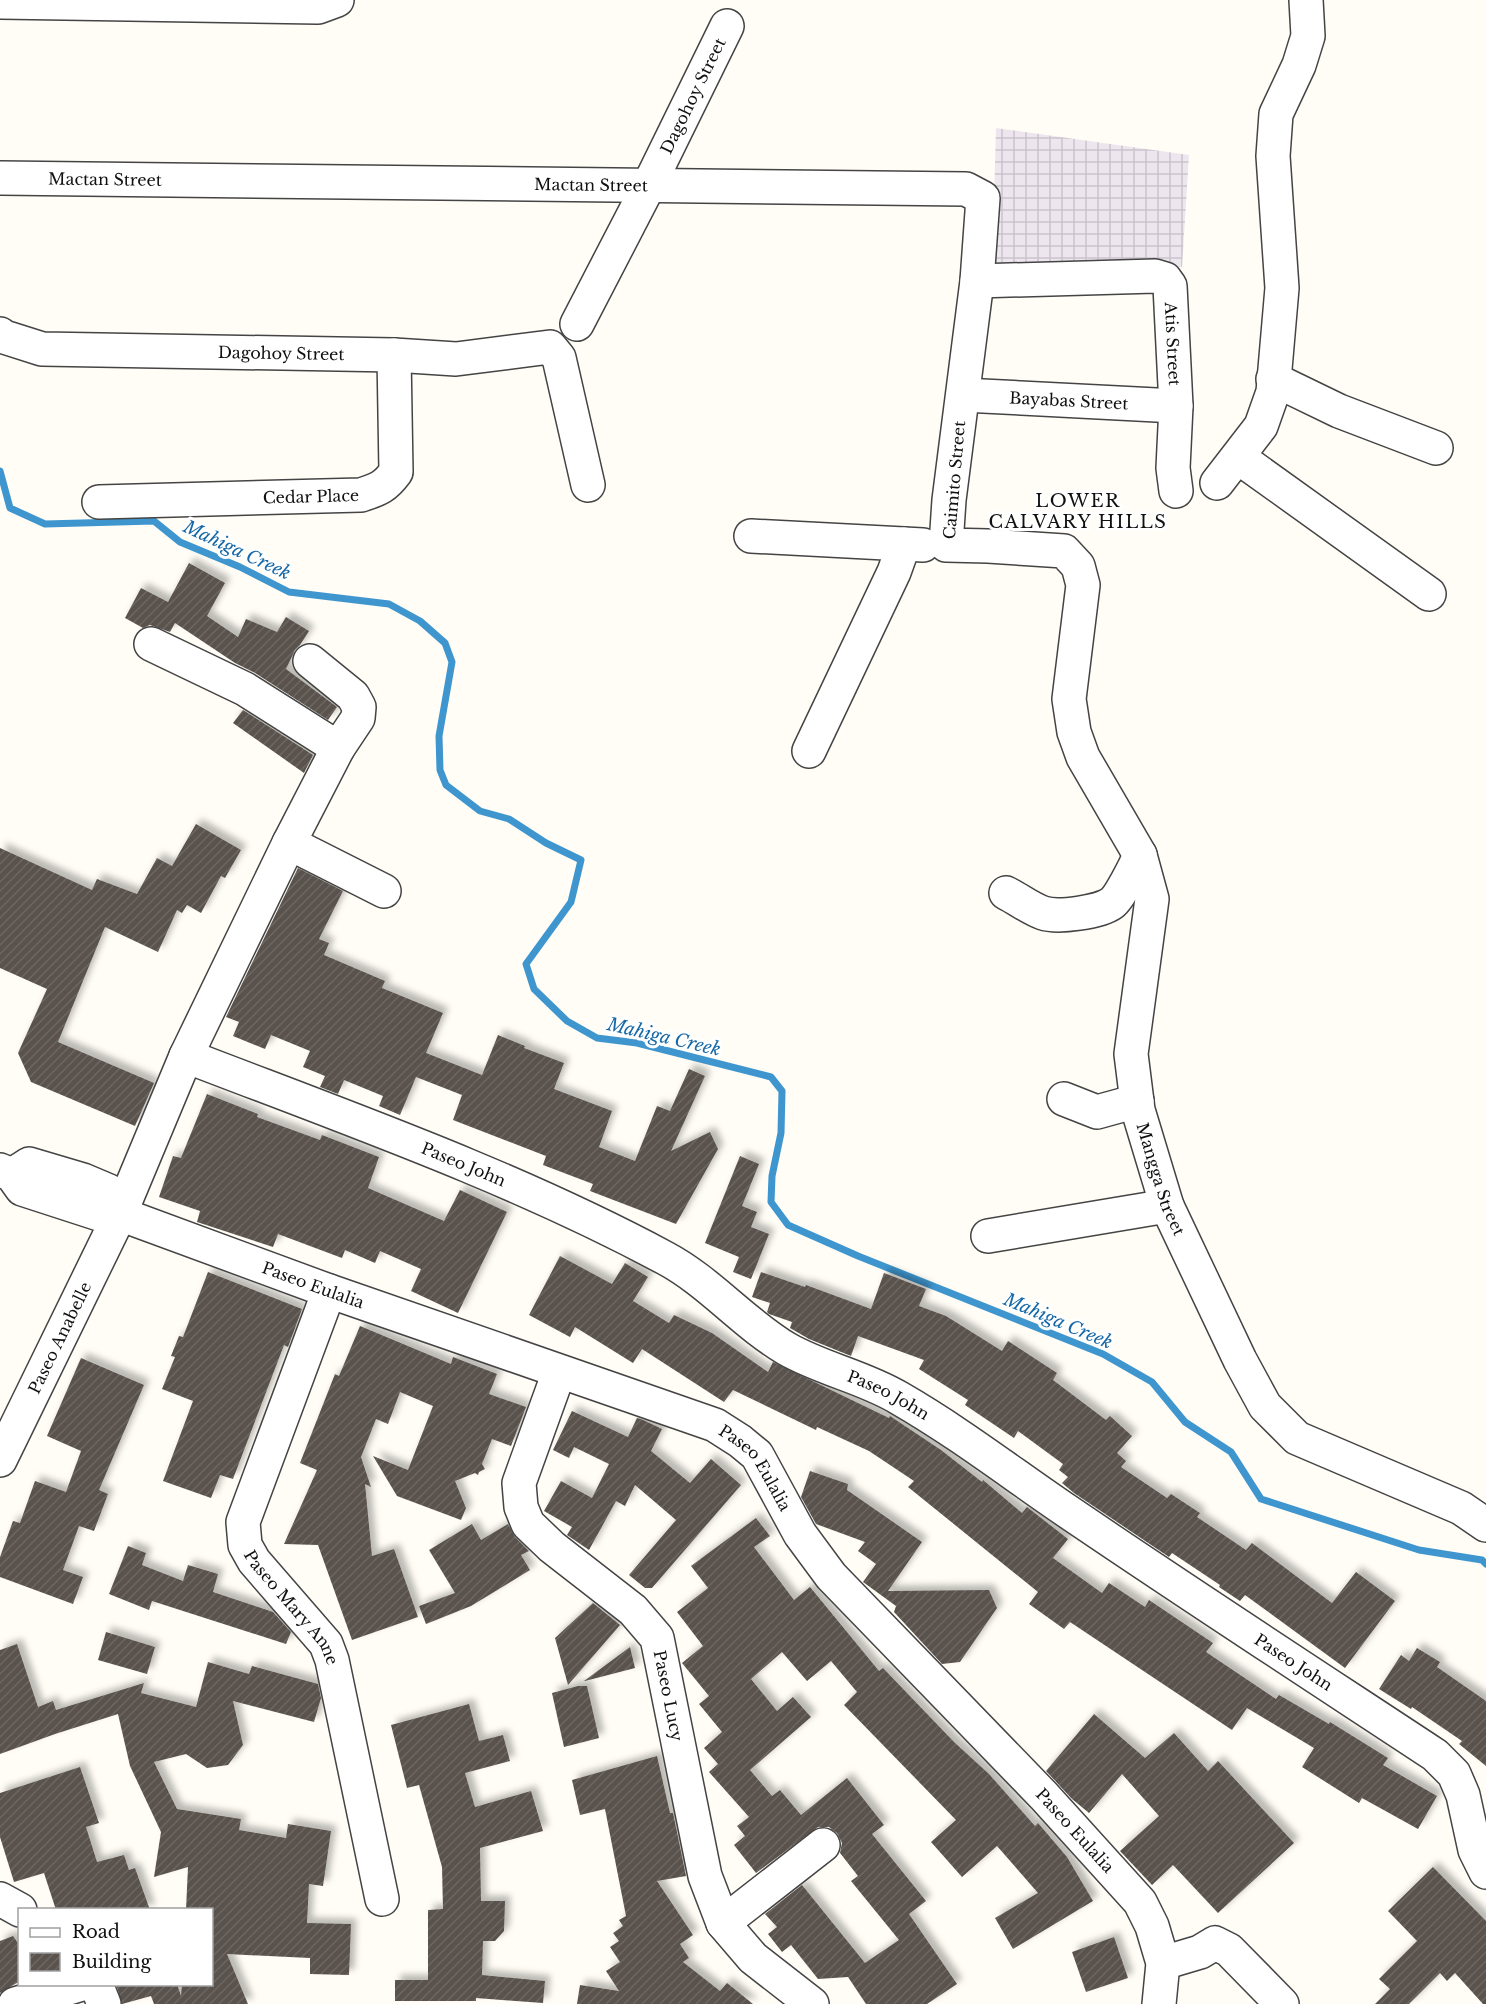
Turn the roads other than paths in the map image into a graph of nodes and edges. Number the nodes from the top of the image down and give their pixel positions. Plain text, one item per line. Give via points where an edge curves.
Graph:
1 (337, 0) edge
2 (1306, 0) edge
3 (0, 2) edge
4 (727, 26) dead end
5 (0, 178) edge
6 (649, 185) junction
7 (976, 280) junction
8 (577, 324) dead end
9 (0, 334) edge
10 (394, 355) junction
11 (1273, 379) junction
12 (963, 395) junction
13 (1176, 406) junction
14 (1436, 448) dead end
15 (1238, 457) junction
16 (1217, 483) dead end
17 (588, 485) dead end
18 (1176, 491) dead end
19 (99, 502) dead end
20 (751, 536) dead end
21 (904, 544) junction
22 (946, 546) junction
23 (1428, 594) dead end
24 (151, 644) dead end
25 (310, 661) dead end
26 (1070, 699) joint
27 (338, 748) junction
28 (809, 751) dead end
29 (289, 843) junction
30 (1140, 855) junction
31 (384, 891) dead end
32 (1006, 893) dead end
33 (186, 1056) junction
34 (1064, 1099) dead end
35 (1137, 1101) junction
36 (6, 1173) edge
37 (1167, 1206) junction
38 (120, 1214) junction
39 (988, 1236) dead end
40 (329, 1292) junction
41 (559, 1372) junction
42 (0, 1460) edge
43 (1486, 1525) edge
44 (823, 1845) dead end
45 (1486, 1872) edge
46 (0, 1899) edge
47 (381, 1899) dead end
48 (18, 1909) edge
49 (723, 1923) junction
50 (1164, 1963) junction
51 (75, 1986) edge
52 (97, 1986) edge
53 (15, 2004) edge
54 (104, 2004) edge
55 (813, 2004) edge
56 (1159, 2004) edge
57 (1282, 2004) edge

1 - 3 street via 318,7
2 - 11 street via 1308,36 1276,114 1273,156 1282,288
4 - 6 street, Dagohoy Street
5 - 6 street, Mactan Street
6 - 7 street, Mactan Street via 966,189 983,198
6 - 8 street, Dagohoy Street
7 - 12 street, Mactan Street
7 - 13 street, Atis Street via 1155,276 1165,279 1170,286
9 - 10 street, Dagohoy Street via 42,349
10 - 17 street, Dagohoy Street via 456,359 550,347 559,358
10 - 19 street, Cedar Place via 396,472 380,489 361,495
11 - 14 street via 1339,411
11 - 15 street via 1273,392 1261,426
12 - 13 street, Bayabas Street
12 - 22 street, Caimito Street
13 - 18 street, Atis Street
15 - 16 street
15 - 23 street
20 - 21 street
21 - 22 street
21 - 28 street
22 - 26 street, Caimito Street via 1064,551 1078,566 1083,585
24 - 27 street via 244,689
25 - 27 street, Paseo Anabelle via 353,696 359,707 358,718
26 - 30 street, Mangga Street via 1074,732 1083,756
27 - 29 street, Paseo Anabelle
29 - 31 street
29 - 33 street, Paseo Anabelle
30 - 32 street via 1113,903 1095,910 1044,914
30 - 35 street, Mangga Street via 1152,899 1131,1054
33 - 38 street, Paseo Anabelle
33 - 45 street, Paseo John via 458,1161 560,1207 669,1260 790,1351 905,1401 1435,1755 1454,1774 1463,1795 1474,1850
34 - 35 street via 1097,1112
35 - 37 street, Mangga Street
36 - 38 street, Paseo Eulalia via 22,1189 99,1214
37 - 39 street
37 - 43 street, Mangga Street via 1265,1406 1297,1438 1461,1508
38 - 40 street, Paseo Eulalia
38 - 42 street, Paseo Anabelle
40 - 41 street, Paseo Eulalia
40 - 47 street, Paseo Mary Anne via 243,1522 245,1545 254,1561 326,1644 332,1660
41 - 49 street, Paseo Lucy via 519,1483 520,1507 528,1524 633,1610 657,1638 705,1876
41 - 50 street, Paseo Eulalia via 715,1425 757,1455 800,1534 831,1576 1044,1796 1140,1902
44 - 49 street
46 - 48 street
49 - 55 street, Paseo Lucy via 753,1959
50 - 56 street, Paseo Eulalia
50 - 57 street via 1215,1943 1229,1950
51 - 53 street
52 - 54 street

